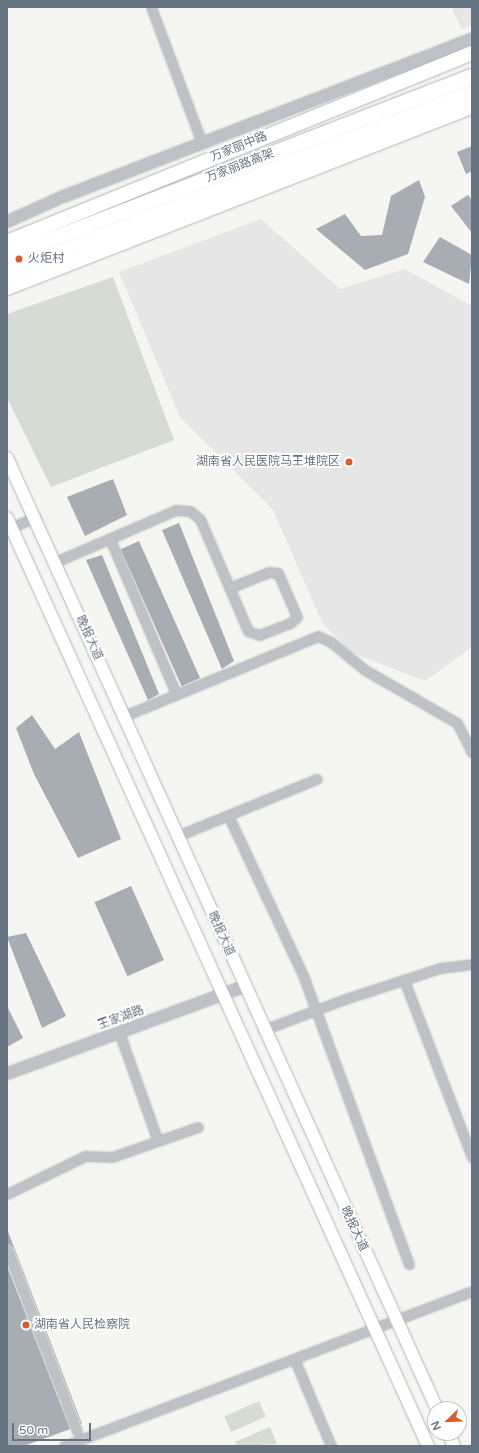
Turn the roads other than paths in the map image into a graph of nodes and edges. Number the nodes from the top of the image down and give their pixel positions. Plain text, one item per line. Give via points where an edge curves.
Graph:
1 (151, 7) edge
2 (472, 38) edge
3 (472, 53) edge
4 (472, 76) edge
5 (472, 92) edge
6 (472, 107) edge
7 (201, 141) dead end
8 (7, 221) edge
9 (7, 242) edge
10 (7, 256) edge
11 (7, 272) edge
12 (7, 288) edge
13 (7, 458) edge
14 (36, 517) junction
15 (8, 524) edge
16 (110, 538) junction
17 (55, 562) junction
18 (229, 588) junction
19 (176, 694) junction
20 (124, 716) junction
21 (472, 752) edge
22 (317, 779) dead end
23 (228, 815) junction
24 (177, 836) junction
25 (472, 964) edge
26 (404, 980) junction
27 (244, 986) junction
28 (223, 994) junction
29 (316, 1010) junction
30 (263, 1030) junction
31 (119, 1032) junction
32 (7, 1073) edge
33 (198, 1127) dead end
34 (157, 1139) junction
35 (472, 1157) edge
36 (7, 1194) edge
37 (7, 1249) edge
38 (409, 1264) dead end
39 (472, 1291) edge
40 (396, 1320) junction
41 (375, 1330) junction
42 (296, 1364) dead end
43 (433, 1401) edge
44 (77, 1431) dead end
45 (64, 1446) edge
46 (331, 1446) edge
47 (428, 1446) edge

1 - 7 street
2 - 8 street via 63,196
3 - 9 main road, 万家丽中路
4 - 10 highway, 万家丽路高架
5 - 11 highway, 万家丽路高架
6 - 12 main road
13 - 14 main road, 晚报大道
14 - 15 street
14 - 17 main road, 晚报大道
15 - 28 main road, 晚报大道
16 - 17 street
16 - 18 street via 176,510 190,511 200,519
16 - 19 street
17 - 20 main road, 晚报大道
18 - 18 street via 248,631 255,635 290,623 297,616 278,573 269,572
19 - 20 street
19 - 21 street via 318,636 331,642 365,670 457,723
20 - 24 main road, 晚报大道
22 - 23 street
23 - 24 street
23 - 29 street
24 - 27 main road, 晚报大道
25 - 26 street via 440,968
26 - 29 street
26 - 35 street
27 - 28 street, 王家湖路
27 - 30 main road, 晚报大道
28 - 31 street, 王家湖路
28 - 41 main road, 晚报大道
29 - 30 street
29 - 38 street via 332,1062
30 - 40 main road, 晚报大道
31 - 32 street, 王家湖路
31 - 34 street
33 - 34 street
34 - 36 street via 112,1157 85,1156
37 - 44 street
39 - 40 street
40 - 41 street
40 - 43 main road, 晚报大道
41 - 45 street
41 - 47 main road, 晚报大道
42 - 46 street

